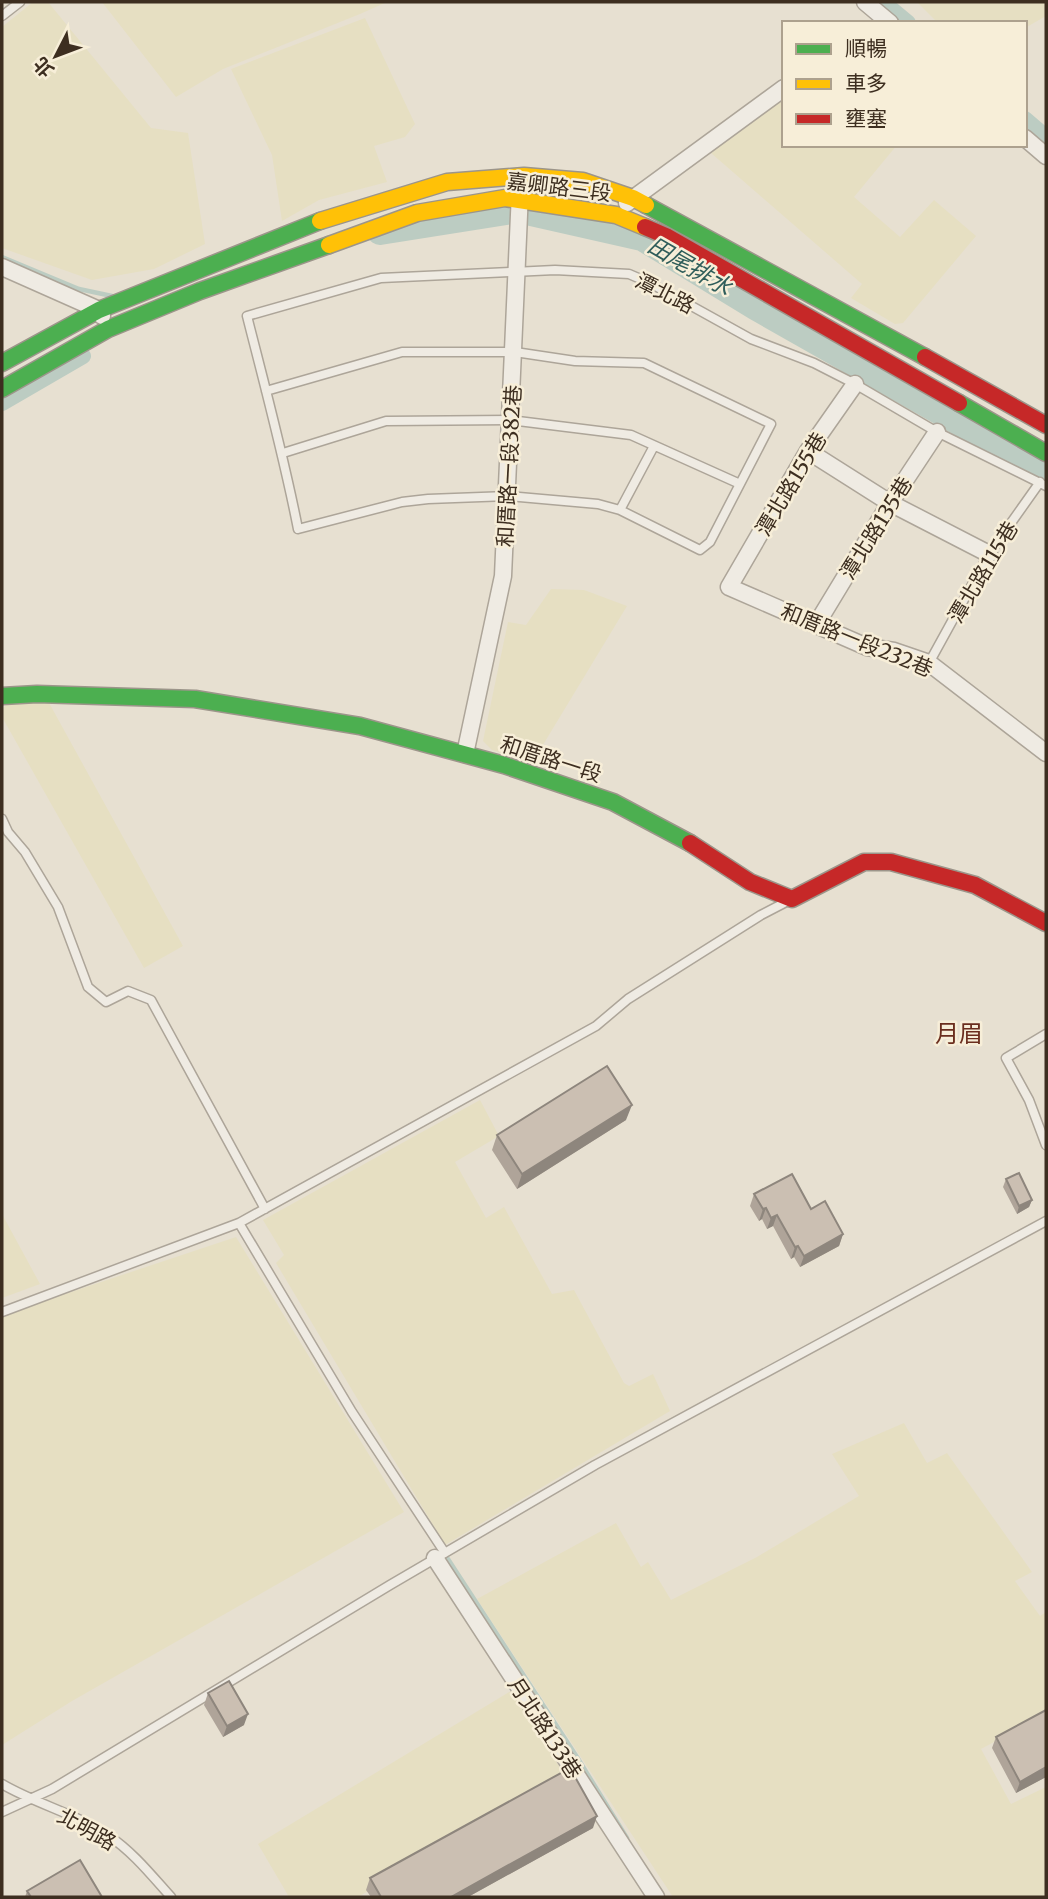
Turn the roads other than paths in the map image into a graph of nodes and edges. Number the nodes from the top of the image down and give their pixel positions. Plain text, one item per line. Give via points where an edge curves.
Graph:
1 (20, 2) edge
2 (865, 2) edge
3 (2, 16) edge
4 (881, 20) edge
5 (782, 89) edge
6 (1027, 140) edge
7 (1046, 156) edge
8 (524, 176) junction
9 (633, 198) junction
10 (519, 199) junction
11 (616, 215) junction
12 (2, 267) edge
13 (518, 271) junction
14 (99, 310) junction
15 (108, 329) junction
16 (515, 352) junction
17 (2, 363) edge
18 (855, 384) junction
19 (2, 389) edge
20 (266, 391) junction
21 (510, 420) junction
22 (1046, 425) edge
23 (937, 432) junction
24 (654, 446) junction
25 (808, 451) junction
26 (283, 453) junction
27 (1046, 453) edge
28 (740, 484) junction
29 (1043, 484) edge
30 (508, 496) junction
31 (890, 503) junction
32 (620, 510) junction
33 (989, 554) junction
34 (729, 587) joint
35 (816, 625) junction
36 (929, 663) junction
37 (2, 696) edge
38 (1046, 753) edge
39 (465, 754) junction
40 (2, 819) edge
41 (792, 899) junction
42 (1046, 923) edge
43 (1046, 1034) edge
44 (1046, 1145) edge
45 (265, 1209) junction
46 (1046, 1221) edge
47 (239, 1223) junction
48 (2, 1312) edge
49 (440, 1555) junction
50 (2, 1784) edge
51 (27, 1799) junction
52 (2, 1812) edge
53 (171, 1897) edge
54 (656, 1897) edge

1 - 3 lane
2 - 4 street
5 - 9 street
6 - 7 street
8 - 9 street, 嘉卿路三段 via 583,181
8 - 10 street, 和厝路一段382巷
8 - 14 street, 嘉卿路三段 via 447,182 328,218
9 - 11 street
9 - 22 street, 嘉卿路三段
10 - 11 street, 嘉卿路三段
10 - 13 street, 和厝路一段382巷
10 - 15 street, 嘉卿路三段 via 417,213
11 - 27 street, 嘉卿路三段 via 666,236
12 - 14 street
13 - 16 street, 和厝路一段382巷
13 - 18 lane, 潭北路 via 629,274 751,339
13 - 20 lane, 潭北路 via 381,278 247,316
14 - 15 street
14 - 17 street, 嘉卿路三段
15 - 19 street, 嘉卿路三段
16 - 20 lane via 402,352
16 - 21 street, 和厝路一段382巷
16 - 28 lane via 575,361 644,363 771,424
18 - 23 lane, 潭北路
18 - 25 street, 潭北路155巷
20 - 26 lane
21 - 24 lane via 631,435
21 - 26 lane via 386,422
21 - 30 street, 和厝路一段382巷
23 - 29 lane, 潭北路
23 - 31 street, 潭北路135巷
24 - 28 lane
24 - 32 lane
25 - 31 street
25 - 34 street, 潭北路155巷
26 - 30 lane via 298,529 402,502
28 - 32 lane via 710,542 700,550
29 - 33 lane, 潭北路115巷
30 - 32 lane
30 - 39 street, 和厝路一段382巷 via 503,576
31 - 33 street
31 - 35 street, 潭北路135巷
33 - 36 lane, 潭北路115巷
34 - 35 street, 和厝路一段232巷
35 - 36 street, 和厝路一段232巷 via 867,647
36 - 38 street, 和厝路一段232巷
37 - 39 street, 和厝路一段 via 195,699 360,726
39 - 41 street, 和厝路一段 via 613,802 684,839 750,882
40 - 45 lane via 58,907 88,987 106,1002 128,991 151,1000
41 - 42 street via 864,862 891,862 975,885
41 - 45 lane via 628,999 596,1026
43 - 44 lane via 1006,1058 1030,1100
45 - 47 lane
46 - 49 lane via 595,1465
47 - 48 lane
47 - 49 lane
49 - 51 lane via 51,1789
49 - 54 street, 月北路133巷
50 - 51 lane, 北明路
51 - 52 lane
51 - 53 lane, 北明路 via 109,1836

